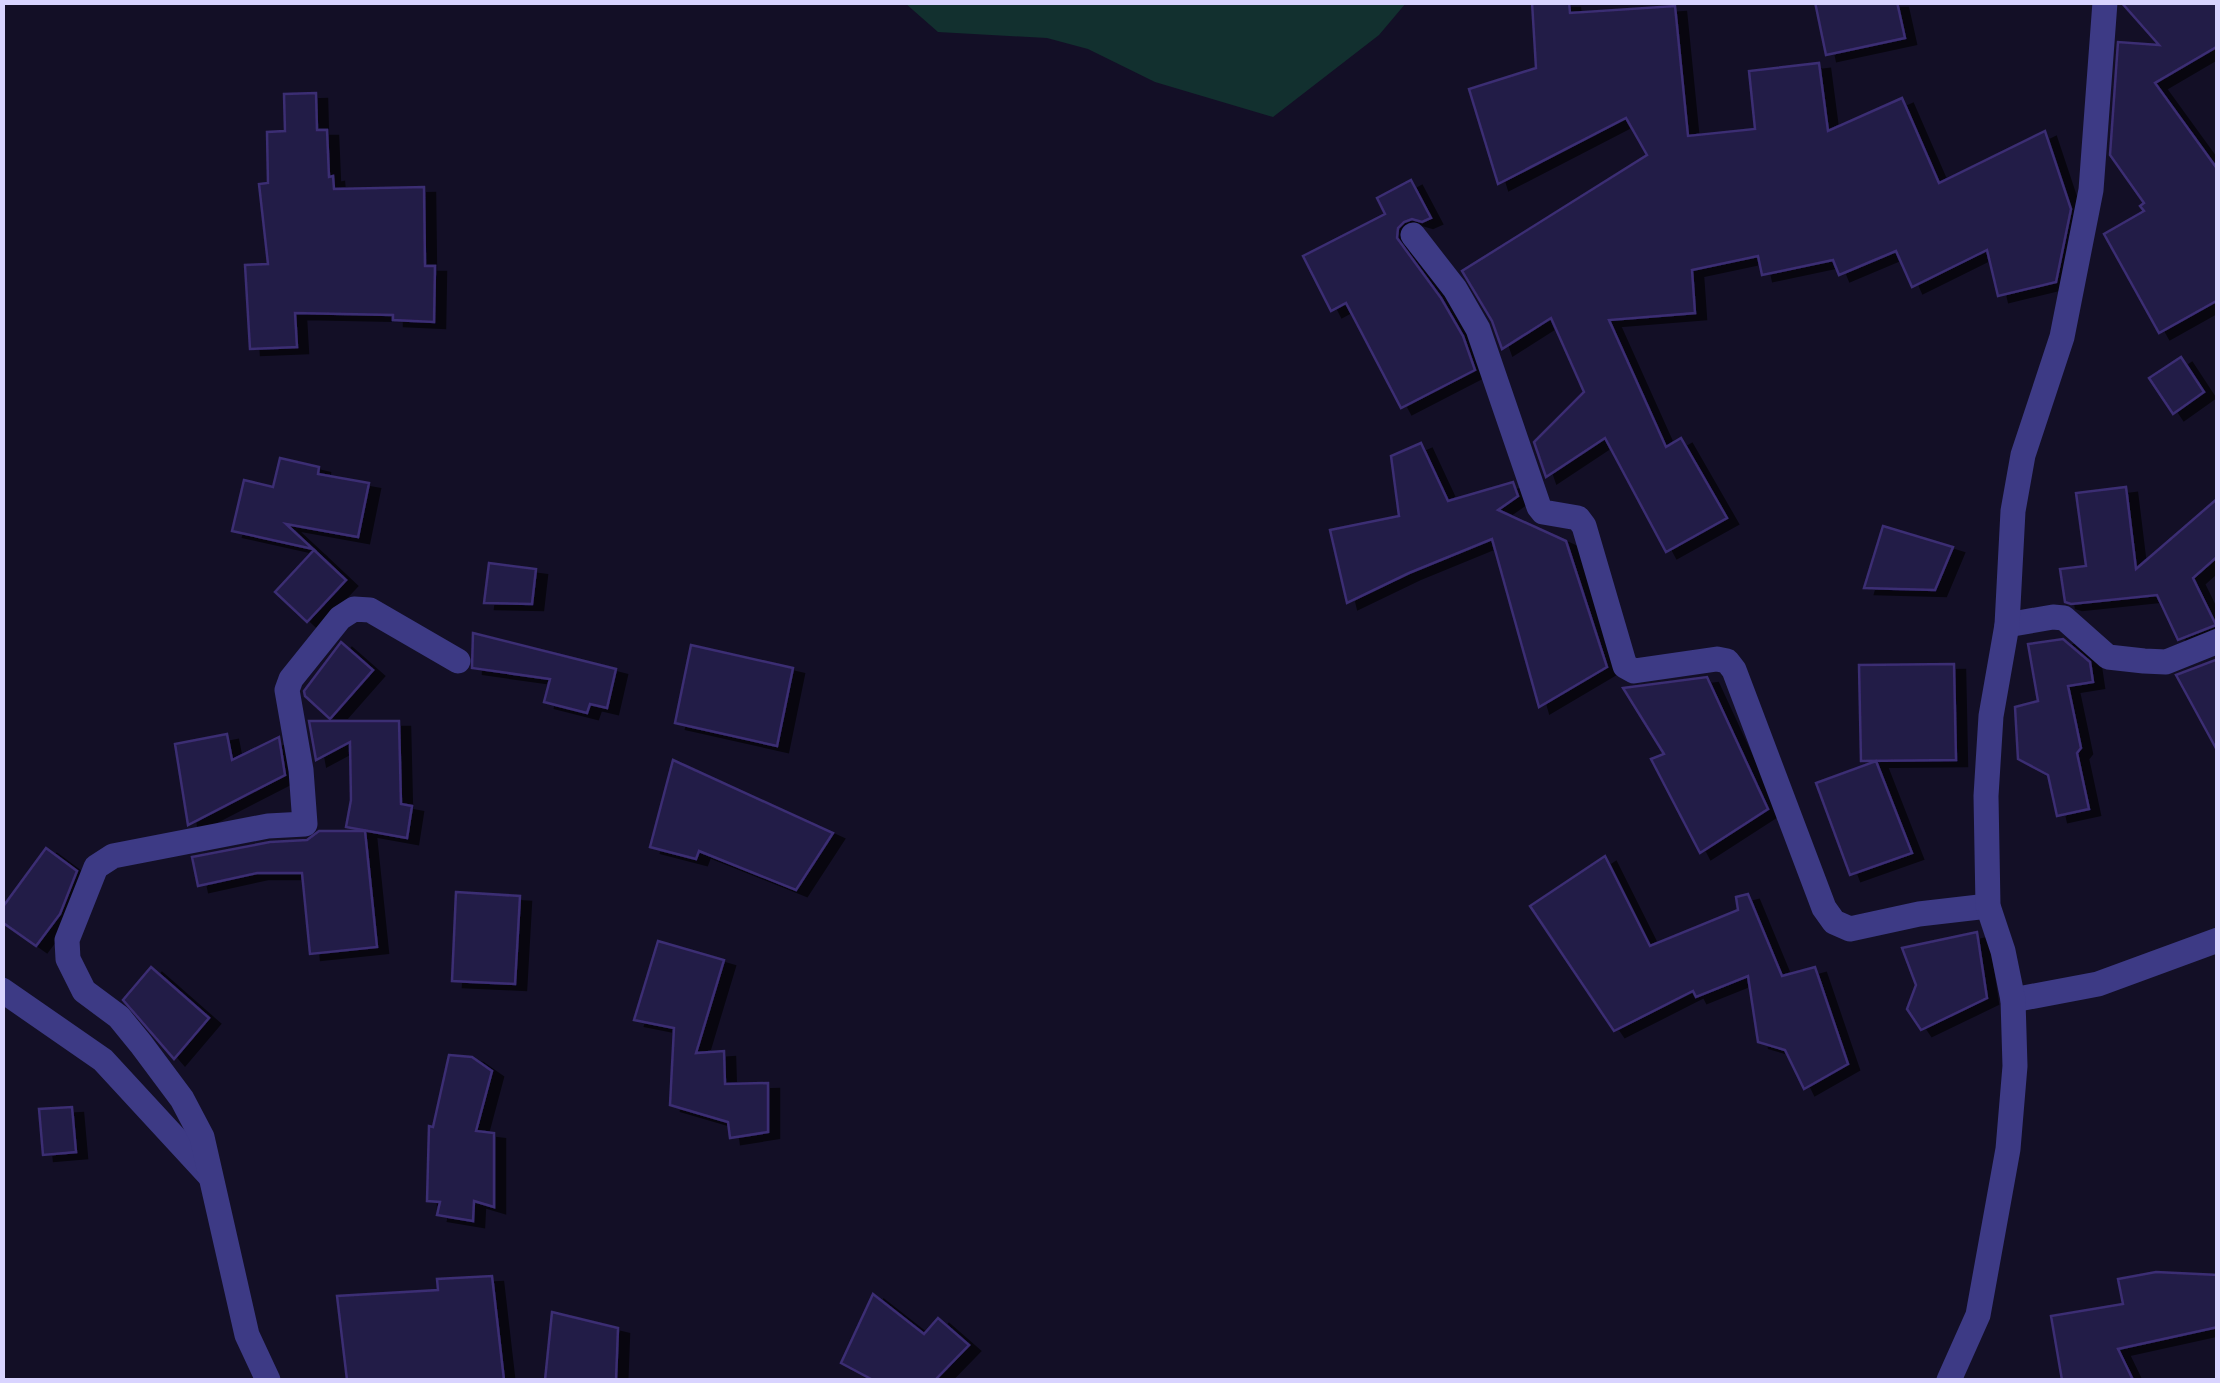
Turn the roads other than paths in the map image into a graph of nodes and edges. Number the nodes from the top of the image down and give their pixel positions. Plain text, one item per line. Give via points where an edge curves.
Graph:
1 (2105, 2) edge
2 (1413, 235) dead end
3 (2008, 625) junction
4 (2218, 641) edge
5 (458, 662) dead end
6 (1988, 906) junction
7 (2218, 940) edge
8 (2, 990) edge
9 (2013, 1000) junction
10 (211, 1177) junction
11 (268, 1380) edge
12 (1950, 1380) edge

1 - 3 street via 2091,190 2062,337 2023,455 2013,511
2 - 6 street via 1478,329 1538,506 1584,526 1625,666 1634,671 1717,659 1734,670 1834,922 1850,928
3 - 4 street via 2064,618 2108,657 2144,661 2166,662
3 - 6 street via 1991,716
5 - 10 street via 370,610 354,609 340,618 287,690 305,824 113,856 96,867 68,940 68,958 84,991 119,1017 182,1099 202,1137
6 - 9 street
7 - 9 street via 2098,984
8 - 10 street via 103,1060
9 - 12 street via 2008,1150 1978,1315
10 - 11 street via 248,1335

